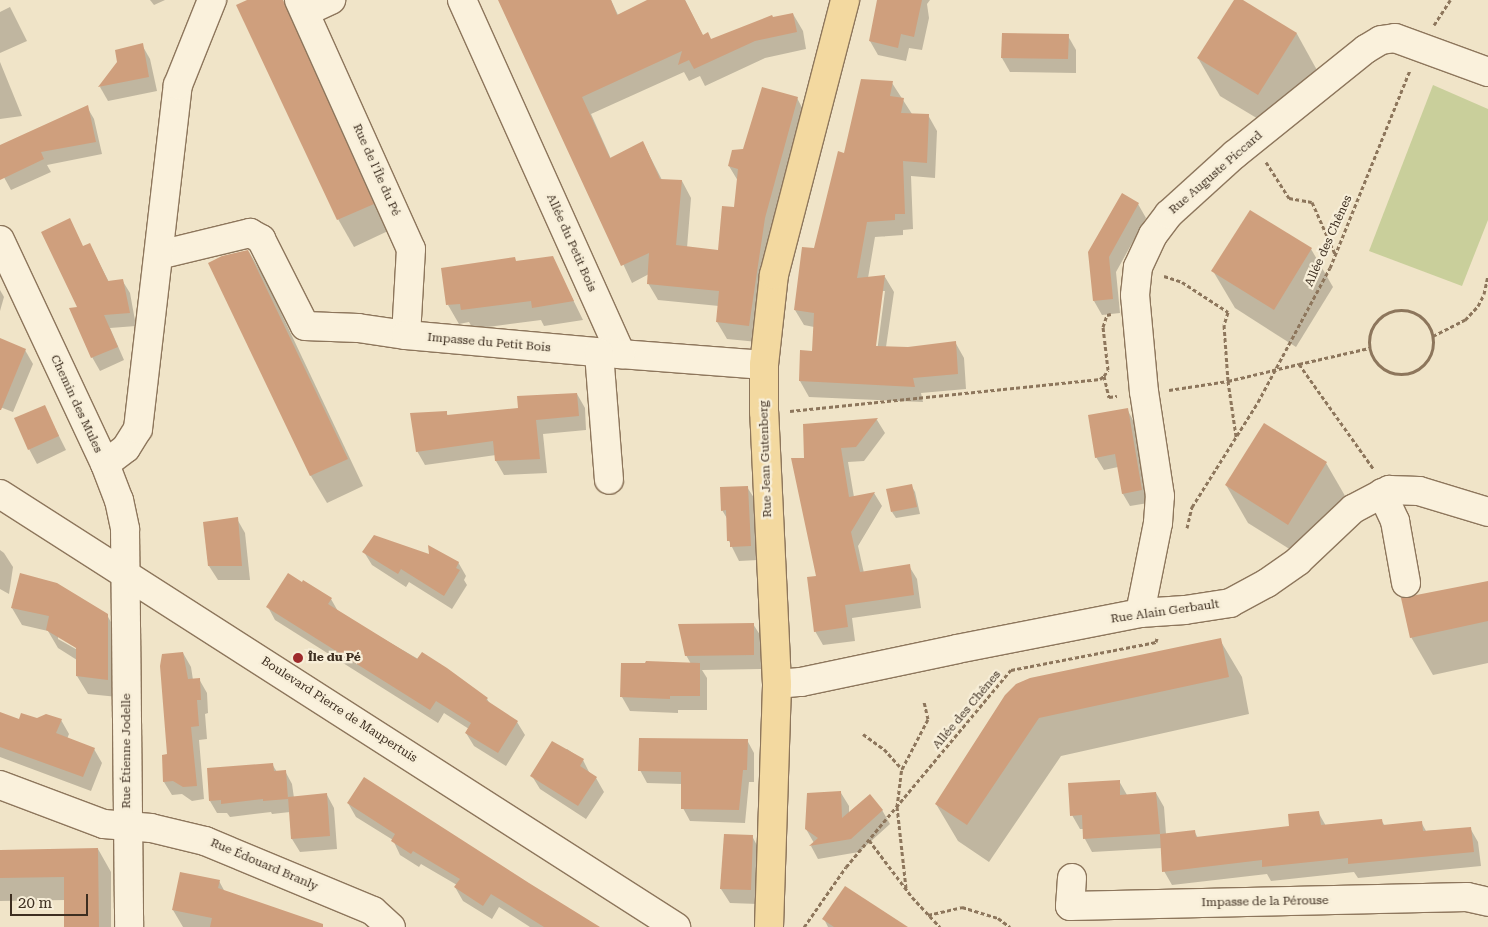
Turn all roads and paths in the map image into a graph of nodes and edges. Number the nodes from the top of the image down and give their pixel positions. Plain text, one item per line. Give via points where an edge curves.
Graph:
1 (212, 0) edge
2 (331, 0) edge
3 (462, 0) edge
4 (845, 0) edge
5 (1450, 0) edge
6 (302, 6) edge
7 (1420, 46) junction
8 (1488, 72) edge
9 (1253, 140) junction
10 (0, 240) edge
11 (1335, 254) junction
12 (159, 255) junction
13 (1138, 268) junction
14 (1488, 275) edge
15 (1137, 311) junction
16 (406, 335) junction
17 (1433, 336) junction
18 (1370, 348) junction
19 (610, 354) junction
20 (764, 364) junction
21 (1299, 364) junction
22 (1276, 369) junction
23 (1104, 376) junction
24 (1228, 381) junction
25 (1163, 390) dead end
26 (1123, 395) dead end
27 (764, 412) junction
28 (1236, 436) junction
29 (105, 464) junction
30 (609, 480) dead end
31 (1386, 491) junction
32 (0, 494) edge
33 (1192, 507) dead end
34 (1488, 512) edge
35 (126, 576) junction
36 (1406, 584) dead end
37 (1153, 612) junction
38 (777, 684) junction
39 (924, 701) dead end
40 (863, 734) dead end
41 (902, 769) junction
42 (0, 785) edge
43 (897, 807) junction
44 (128, 825) junction
45 (869, 840) junction
46 (1072, 878) dead end
47 (906, 888) junction
48 (1488, 902) edge
49 (928, 914) junction
50 (129, 927) edge
51 (391, 927) edge
52 (676, 927) edge
53 (768, 927) edge
54 (804, 927) edge
55 (940, 927) edge
56 (1010, 927) edge

1 - 12 street via 178,85
2 - 6 street, Rue de l'Île du Pé
3 - 19 street, Allée du Petit Bois
4 - 20 main road, Rue Jean Gutenberg via 774,275
5 - 7 path, Allée des Chênes
6 - 16 street, Rue de l'Île du Pé via 411,249
7 - 8 street, Rue Auguste Piccard
7 - 9 street, Rue Auguste Piccard via 1395,38 1381,40
7 - 11 path, Allée des Chênes
9 - 11 path via 1290,198 1312,202
9 - 13 street, Rue Auguste Piccard via 1169,214 1154,235
10 - 29 street, Chemin des Mules
11 - 22 path, Allée des Chênes
12 - 16 street, Impasse du Petit Bois via 250,232 261,239 305,326 358,328
12 - 29 street via 138,429 126,448
13 - 15 street, Rue Auguste Piccard
13 - 24 path via 1182,282 1228,312 1224,325
14 - 17 path via 1478,306 1465,320
15 - 23 path via 1108,315 1103,328 1108,370
15 - 37 street, Rue Auguste Piccard via 1144,392 1160,496
16 - 19 street, Impasse du Petit Bois
17 - 18 path via 1433,351 1426,363 1414,372 1400,374 1386,370 1375,361
17 - 18 path via 1428,323 1417,313 1403,309 1389,312 1377,320 1370,333
18 - 21 path
19 - 20 street
19 - 30 street, Allée du Petit Bois
20 - 27 main road, Rue Jean Gutenberg
21 - 22 path
21 - 31 path
22 - 24 path
22 - 28 path, Allée des Chênes
23 - 26 path via 1109,397
23 - 27 path via 1100,379
24 - 25 path
24 - 28 path
27 - 38 main road, Rue Jean Gutenberg
28 - 33 path, Allée des Chênes
29 - 35 street, Chemin des Mules via 119,500 125,529
31 - 34 street via 1419,491
31 - 36 street
31 - 37 street, Rue Alain Gerbault via 1353,509 1298,561 1230,603
32 - 35 street, Boulevard Pierre de Maupertuis
35 - 44 street, Rue Étienne Jodelle
35 - 52 street, Boulevard Pierre de Maupertuis
37 - 38 street, Rue Alain Gerbault via 801,682
37 - 43 path, Allée des Chênes via 1156,642 1011,670
38 - 53 main road, Rue Jean Gutenberg
39 - 41 path via 928,719
40 - 41 path via 884,749
41 - 43 path
42 - 44 street, Rue Édouard Branly via 104,824
43 - 45 path, Allée des Chênes
43 - 47 path
44 - 50 street, Rue Étienne Jodelle
44 - 51 street, Rue Édouard Branly via 205,841 373,911
45 - 47 path
45 - 54 path, Allée des Chênes
46 - 48 street, Impasse de la Pérouse via 1070,906 1467,897
47 - 49 path
49 - 55 path
49 - 56 path via 962,907 998,918

